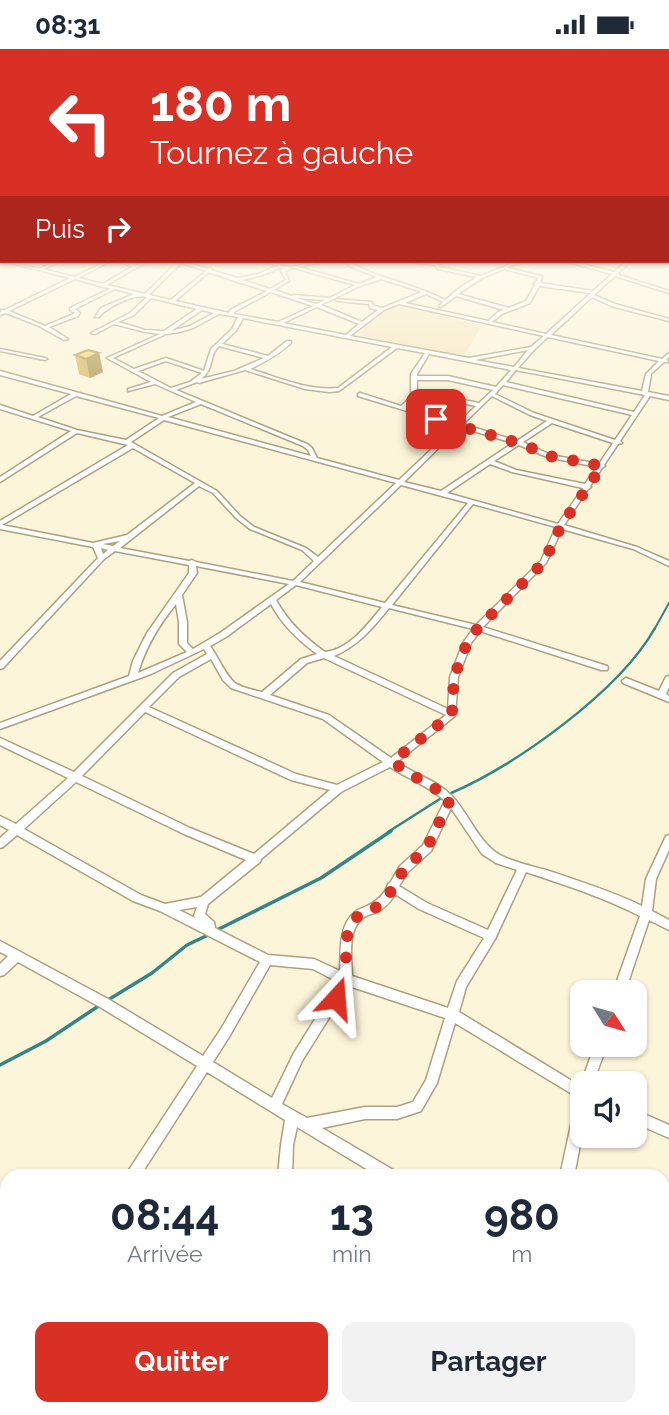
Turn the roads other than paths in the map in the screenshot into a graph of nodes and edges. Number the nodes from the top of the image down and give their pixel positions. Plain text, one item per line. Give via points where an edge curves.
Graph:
1 (78, 307) edge
2 (108, 307) edge
3 (138, 307) edge
4 (192, 307) edge
5 (240, 307) edge
6 (313, 307) edge
7 (320, 307) edge
8 (372, 307) edge
9 (387, 307) edge
10 (417, 307) edge
11 (438, 307) edge
12 (445, 307) edge
13 (498, 307) edge
14 (517, 307) edge
15 (578, 307) edge
16 (620, 307) edge
17 (201, 309) junction
18 (383, 309) junction
19 (430, 310) junction
20 (509, 310) junction
21 (2, 311) edge
22 (219, 312) junction
23 (444, 313) junction
24 (231, 315) junction
25 (97, 316) dead end
26 (241, 317) junction
27 (669, 320) edge
28 (115, 323) junction
29 (488, 323) junction
30 (278, 324) junction
31 (362, 324) junction
32 (46, 327) junction
33 (93, 333) dead end
34 (549, 334) junction
35 (162, 335) junction
36 (346, 337) junction
37 (66, 339) dead end
38 (289, 342) dead end
39 (218, 344) junction
40 (395, 347) junction
41 (533, 348) junction
42 (0, 350) edge
43 (427, 353) junction
44 (669, 354) edge
45 (269, 358) junction
46 (45, 359) dead end
47 (466, 360) junction
48 (666, 361) edge
49 (246, 369) junction
50 (513, 369) junction
51 (133, 371) junction
52 (0, 373) edge
53 (206, 373) junction
54 (413, 378) junction
55 (155, 382) junction
56 (192, 383) junction
57 (502, 383) junction
58 (130, 390) dead end
59 (171, 390) junction
60 (415, 390) junction
61 (494, 392) junction
62 (77, 393) junction
63 (360, 395) dead end
64 (649, 395) junction
65 (669, 398) edge
66 (202, 402) junction
67 (481, 405) junction
68 (0, 407) edge
69 (402, 408) junction
70 (635, 414) junction
71 (34, 417) junction
72 (164, 417) junction
73 (551, 421) junction
74 (459, 426) junction
75 (76, 431) junction
76 (130, 443) junction
77 (619, 443) junction
78 (519, 444) junction
79 (315, 459) junction
80 (489, 463) junction
81 (602, 466) junction
82 (0, 480) edge
83 (401, 482) junction
84 (199, 483) junction
85 (588, 487) junction
86 (440, 493) junction
87 (471, 503) junction
88 (2, 525) edge
89 (561, 526) junction
90 (142, 527) junction
91 (130, 537) junction
92 (95, 544) junction
93 (116, 548) junction
94 (132, 550) junction
95 (102, 558) junction
96 (318, 560) junction
97 (192, 562) junction
98 (669, 565) edge
99 (295, 583) junction
100 (178, 594) junction
101 (272, 600) junction
102 (385, 606) junction
103 (478, 628) junction
104 (205, 645) junction
105 (192, 653) junction
106 (214, 654) junction
107 (323, 655) junction
108 (0, 666) edge
109 (604, 668) dead end
110 (132, 678) junction
111 (669, 680) edge
112 (626, 681) dead end
113 (263, 696) junction
114 (665, 697) edge
115 (144, 708) junction
116 (452, 714) junction
117 (0, 726) edge
118 (0, 741) edge
119 (393, 761) junction
120 (74, 778) junction
121 (338, 789) junction
122 (450, 800) junction
123 (0, 820) edge
124 (16, 829) junction
125 (669, 839) edge
126 (0, 844) edge
127 (256, 859) junction
128 (522, 869) junction
129 (392, 887) junction
130 (204, 901) junction
131 (164, 908) junction
132 (646, 914) junction
133 (669, 925) edge
134 (209, 931) junction
135 (491, 936) junction
136 (0, 946) edge
137 (17, 955) junction
138 (267, 960) junction
139 (0, 971) edge
140 (346, 980) junction
141 (623, 980) edge
142 (451, 1014) junction
143 (204, 1065) junction
144 (570, 1088) edge
145 (274, 1107) junction
146 (292, 1117) junction
147 (647, 1122) edge
148 (305, 1125) junction
149 (669, 1132) edge
150 (573, 1148) edge
151 (137, 1169) edge
152 (286, 1169) edge
153 (378, 1169) edge
154 (568, 1169) edge

1 - 32 street via 71,310 78,313
2 - 25 street
3 - 28 street
4 - 17 street
5 - 24 street
6 - 30 street
7 - 31 street
8 - 18 street
9 - 18 street
10 - 19 street
11 - 19 street
12 - 23 street
13 - 20 street
14 - 20 street
15 - 34 street
16 - 27 street
17 - 22 street
17 - 35 street
18 - 31 street
19 - 23 street
20 - 29 street
21 - 32 street
22 - 24 street
22 - 35 street via 196,327
23 - 29 street
24 - 26 street
26 - 30 street
26 - 39 street
28 - 33 street
28 - 35 street
29 - 34 street
30 - 36 street
31 - 36 street
32 - 37 street
34 - 41 street
34 - 48 street
35 - 51 street via 109,358
36 - 40 street
38 - 45 street
39 - 45 street
39 - 53 street
40 - 43 street
40 - 49 street via 332,391
41 - 47 street
41 - 50 street
42 - 46 street
43 - 47 street
43 - 54 street
44 - 48 street
45 - 49 street
47 - 50 street
48 - 64 street via 646,379
49 - 56 street
50 - 57 street
50 - 64 street
51 - 53 street via 166,359
51 - 55 street
52 - 62 street
53 - 56 street
54 - 60 street
54 - 61 street via 452,379
55 - 58 street
55 - 59 street
56 - 59 street
57 - 61 street
57 - 70 street
59 - 66 street
60 - 67 street
60 - 69 street
61 - 67 street
61 - 73 street
62 - 71 street
62 - 72 street
63 - 69 street
64 - 65 street
64 - 70 street
66 - 72 street
66 - 79 street via 305,445
67 - 74 street
68 - 71 street
69 - 74 street
70 - 77 street
71 - 75 street
72 - 76 street
72 - 79 street
73 - 77 street
73 - 78 street
74 - 78 street
74 - 83 street
75 - 76 street
75 - 82 street
76 - 84 street
76 - 88 street
77 - 81 street
78 - 80 street
78 - 81 street via 549,456
79 - 83 street
80 - 85 street
80 - 86 street
81 - 85 street
83 - 86 street
83 - 96 street
84 - 90 street
84 - 96 street via 215,492 245,523
85 - 89 street
86 - 87 street
87 - 89 street
87 - 102 street
88 - 92 street
89 - 98 street via 643,551
89 - 103 street via 544,562
90 - 91 street
90 - 94 street
91 - 92 street
91 - 93 street
92 - 93 street
92 - 95 street
93 - 94 street
93 - 95 street
94 - 97 street
95 - 108 street
96 - 99 street
97 - 99 street
97 - 100 street via 193,573
99 - 101 street
99 - 102 street
100 - 105 street via 183,644
100 - 110 street via 138,652
101 - 104 street
101 - 107 street via 284,622
102 - 103 street
102 - 107 street via 346,648
103 - 109 street
103 - 116 street via 454,677
104 - 105 street
104 - 106 street
105 - 110 street
106 - 113 street via 229,682
106 - 115 street via 176,675
107 - 113 street via 304,661
107 - 116 street
110 - 117 street
111 - 114 street
112 - 114 street
113 - 119 street via 326,717
115 - 120 street
115 - 121 street via 294,777
116 - 119 street
118 - 120 street
119 - 121 street
119 - 122 street
120 - 124 street
120 - 127 street
121 - 127 street
122 - 128 street via 486,851
122 - 129 street via 427,848
123 - 124 street
124 - 126 street
124 - 131 street via 137,898
125 - 132 street via 651,879
127 - 130 street
128 - 132 street via 588,888
128 - 135 street
129 - 135 street
129 - 140 street via 380,905 359,914 349,929
130 - 131 street
130 - 134 street via 199,916
131 - 134 street
132 - 133 street
132 - 141 street
134 - 138 street
135 - 142 street via 461,985
136 - 137 street
137 - 139 street
137 - 143 street
138 - 140 street via 314,964
138 - 143 street
140 - 142 street
140 - 145 street via 298,1057
142 - 144 street
142 - 148 street via 431,1083 417,1107
143 - 145 street
143 - 151 street
145 - 146 street
146 - 148 street
146 - 152 street
147 - 149 street
148 - 153 street
150 - 154 street

